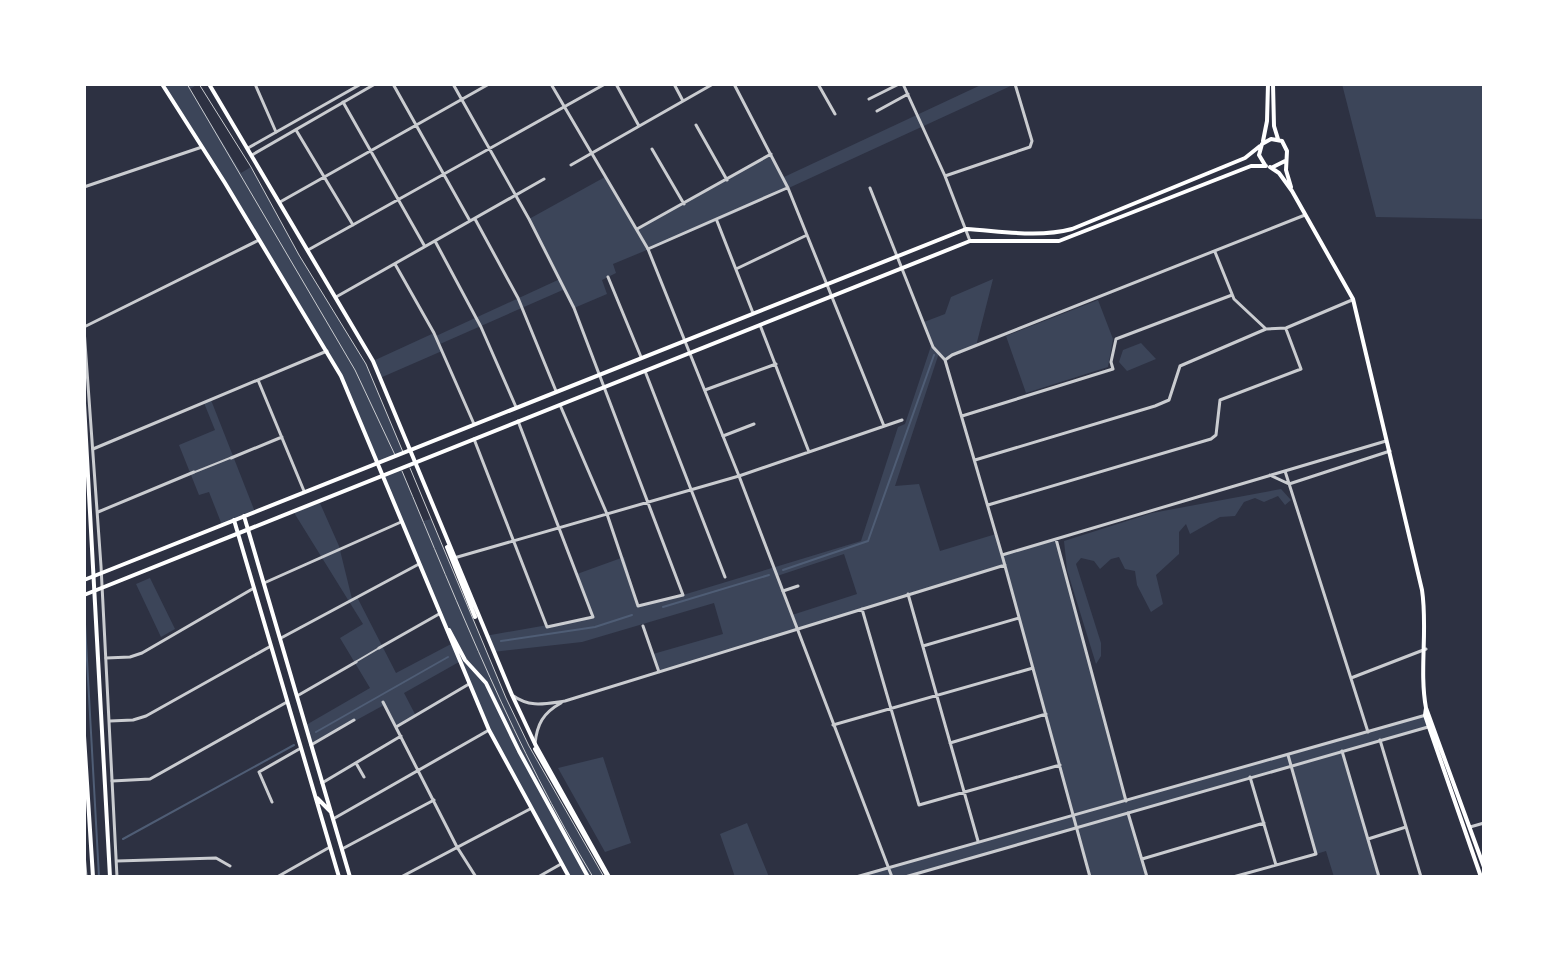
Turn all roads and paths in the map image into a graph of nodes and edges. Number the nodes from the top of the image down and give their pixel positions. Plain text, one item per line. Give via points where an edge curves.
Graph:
1 (187, 84) edge
2 (199, 84) edge
3 (209, 84) edge
4 (255, 84) edge
5 (361, 84) edge
6 (375, 84) edge
7 (393, 84) edge
8 (453, 84) edge
9 (489, 84) edge
10 (551, 84) edge
11 (605, 84) edge
12 (616, 84) edge
13 (674, 84) edge
14 (713, 84) edge
15 (734, 84) edge
16 (818, 84) edge
17 (901, 84) edge
18 (1015, 84) edge
19 (1271, 84) edge
20 (162, 85) edge
21 (908, 94) junction
22 (869, 99) dead end
23 (461, 100) junction
24 (683, 101) junction
25 (343, 102) junction
26 (564, 107) junction
27 (877, 111) dead end
28 (835, 114) dead end
29 (416, 125) junction
30 (696, 125) dead end
31 (639, 126) junction
32 (296, 130) junction
33 (276, 133) junction
34 (1278, 139) junction
35 (1261, 145) junction
36 (203, 147) junction
37 (248, 148) junction
38 (489, 149) junction
39 (652, 149) dead end
40 (371, 151) junction
41 (592, 153) junction
42 (771, 154) junction
43 (252, 155) junction
44 (1285, 161) junction
45 (571, 165) dead end
46 (1268, 166) junction
47 (444, 174) junction
48 (945, 176) junction
49 (324, 177) junction
50 (544, 179) dead end
51 (727, 180) junction
52 (84, 187) edge
53 (788, 188) junction
54 (870, 188) dead end
55 (1292, 191) junction
56 (515, 195) junction
57 (399, 199) junction
58 (280, 202) junction
59 (684, 204) junction
60 (1305, 215) junction
61 (475, 219) junction
62 (470, 221) junction
63 (717, 221) junction
64 (353, 225) junction
65 (637, 229) junction
66 (966, 229) junction
67 (807, 235) junction
68 (259, 240) junction
69 (435, 241) junction
70 (970, 241) junction
71 (425, 247) junction
72 (648, 249) junction
73 (308, 250) junction
74 (1215, 252) junction
75 (897, 256) junction
76 (395, 264) junction
77 (902, 268) junction
78 (736, 269) junction
79 (608, 277) dead end
80 (827, 283) junction
81 (1232, 295) junction
82 (832, 296) junction
83 (336, 297) junction
84 (1353, 299) junction
85 (753, 313) junction
86 (760, 325) junction
87 (84, 328) edge
88 (1286, 328) junction
89 (1266, 329) junction
90 (685, 340) junction
91 (327, 351) junction
92 (690, 353) junction
93 (641, 357) junction
94 (945, 360) junction
95 (776, 364) junction
96 (645, 371) junction
97 (599, 374) junction
98 (258, 380) junction
99 (604, 387) junction
100 (705, 390) junction
101 (556, 391) junction
102 (84, 403) edge
103 (560, 405) junction
104 (516, 407) junction
105 (962, 416) junction
106 (902, 420) dead end
107 (518, 421) junction
108 (474, 424) junction
109 (754, 424) dead end
110 (884, 426) junction
111 (84, 431) edge
112 (723, 436) junction
113 (282, 437) junction
114 (474, 439) junction
115 (1387, 440) junction
116 (87, 443) junction
117 (93, 449) junction
118 (410, 450) junction
119 (1390, 451) junction
120 (403, 452) junction
121 (809, 452) junction
122 (395, 456) junction
123 (231, 458) joint
124 (975, 460) junction
125 (378, 463) junction
126 (415, 463) junction
127 (408, 465) junction
128 (401, 468) junction
129 (1285, 471) junction
130 (194, 472) joint
131 (1270, 475) junction
132 (383, 476) junction
133 (739, 476) junction
134 (1289, 484) junction
135 (691, 490) junction
136 (305, 492) junction
137 (647, 502) junction
138 (988, 505) junction
139 (97, 512) junction
140 (607, 514) junction
141 (244, 516) junction
142 (437, 519) junction
143 (234, 520) junction
144 (401, 522) junction
145 (560, 527) junction
146 (248, 529) junction
147 (238, 533) junction
148 (1056, 539) junction
149 (514, 541) junction
150 (1002, 555) junction
151 (454, 558) junction
152 (419, 564) junction
153 (1005, 565) junction
154 (101, 573) junction
155 (93, 576) junction
156 (725, 577) dead end
157 (84, 580) edge
158 (264, 583) junction
159 (798, 586) dead end
160 (102, 588) junction
161 (254, 588) junction
162 (94, 591) junction
163 (782, 591) junction
164 (908, 594) junction
165 (84, 595) edge
166 (862, 609) junction
167 (439, 614) junction
168 (1019, 618) junction
169 (643, 626) dead end
170 (797, 629) junction
171 (280, 638) junction
172 (271, 646) junction
173 (923, 646) junction
174 (379, 648) joint
175 (1426, 649) junction
176 (106, 658) junction
177 (356, 662) joint
178 (1033, 668) junction
179 (659, 672) junction
180 (1351, 678) junction
181 (469, 684) junction
182 (936, 694) junction
183 (512, 695) junction
184 (297, 696) junction
185 (565, 701) junction
186 (287, 702) junction
187 (383, 702) dead end
188 (102, 708) junction
189 (109, 708) junction
190 (891, 708) junction
191 (1427, 712) junction
192 (1046, 714) junction
193 (354, 720) dead end
194 (110, 721) junction
195 (832, 725) junction
196 (1431, 726) junction
197 (396, 727) junction
198 (489, 730) junction
199 (1368, 732) junction
200 (84, 736) edge
201 (401, 736) junction
202 (1380, 740) junction
203 (950, 743) junction
204 (535, 744) junction
205 (311, 745) junction
206 (301, 748) junction
207 (1342, 751) junction
208 (1288, 755) junction
209 (316, 762) junction
210 (356, 763) junction
211 (1060, 765) junction
212 (1291, 765) junction
213 (419, 771) junction
214 (364, 777) dead end
215 (1250, 777) junction
216 (112, 781) junction
217 (311, 782) junction
218 (322, 783) junction
219 (1189, 783) junction
220 (964, 792) junction
221 (1192, 794) junction
222 (315, 797) junction
223 (434, 800) junction
224 (1126, 801) junction
225 (272, 802) dead end
226 (530, 809) junction
227 (331, 812) junction
228 (1128, 813) junction
229 (1072, 816) junction
230 (333, 819) junction
231 (1264, 823) junction
232 (1484, 823) edge
233 (1406, 827) junction
234 (1470, 827) junction
235 (1076, 828) junction
236 (87, 829) edge
237 (1368, 839) junction
238 (978, 842) junction
239 (330, 847) junction
240 (457, 847) junction
241 (109, 849) junction
242 (116, 849) junction
243 (342, 849) junction
244 (84, 854) edge
245 (1142, 859) junction
246 (117, 861) junction
247 (561, 864) junction
248 (1276, 865) junction
249 (230, 866) dead end
250 (888, 867) junction
251 (1484, 867) edge
252 (413, 871) junction
253 (1090, 876) edge
254 (86, 877) edge
255 (93, 877) edge
256 (110, 877) edge
257 (117, 877) edge
258 (277, 877) edge
259 (339, 877) edge
260 (350, 877) edge
261 (401, 877) edge
262 (416, 877) edge
263 (476, 877) edge
264 (538, 877) edge
265 (569, 877) edge
266 (591, 877) edge
267 (607, 877) edge
268 (856, 877) edge
269 (892, 877) edge
270 (905, 877) edge
271 (1083, 877) edge
272 (1147, 877) edge
273 (1233, 877) edge
274 (1379, 877) edge
275 (1421, 877) edge
276 (1481, 877) edge

1 - 122 lane via 355,370
2 - 120 lane via 366,364
3 - 37 main road
4 - 33 street
5 - 33 street
6 - 25 street
7 - 29 street
8 - 23 street
9 - 23 street
10 - 26 street
11 - 26 street
12 - 31 street
13 - 24 street
14 - 24 street
15 - 42 street
16 - 28 street
17 - 21 street
17 - 22 street
18 - 48 street via 1030,147
19 - 34 main road
19 - 35 main road
20 - 36 main road
21 - 27 street
21 - 48 street
23 - 29 street
23 - 38 street
24 - 31 street
25 - 32 street
25 - 40 street
26 - 38 street
26 - 41 street
29 - 40 street
29 - 47 street
30 - 51 street
31 - 41 street
32 - 43 street
32 - 49 street
33 - 37 street
34 - 35 main road
34 - 44 main road via 1287,148
35 - 46 main road via 1259,157
35 - 66 main road via 1245,158 1072,229 1037,234
36 - 52 street
36 - 68 main road
37 - 43 main road
38 - 47 street
38 - 56 street
39 - 59 street
40 - 49 street
40 - 57 street
41 - 45 street
41 - 65 street
42 - 51 street
42 - 53 street
43 - 58 main road
44 - 46 main road
44 - 55 main road
46 - 55 main road
46 - 70 main road via 1251,166 1059,241
47 - 57 street
47 - 62 street
48 - 66 street
49 - 58 street
49 - 64 street
50 - 56 street
51 - 59 street
53 - 63 street
53 - 67 street
54 - 75 street
55 - 60 main road
56 - 61 street
56 - 97 street via 574,308
57 - 64 street
57 - 71 street
58 - 73 main road
59 - 65 street
60 - 74 street
60 - 84 main road
61 - 62 street
61 - 101 street via 518,298
62 - 69 street
63 - 72 street
63 - 78 street
64 - 73 street
65 - 72 street
66 - 70 street
66 - 75 main road
67 - 78 street
67 - 80 street
68 - 87 street
68 - 91 main road
69 - 71 street
69 - 104 street
70 - 77 main road
71 - 76 street
72 - 90 street
73 - 83 main road
74 - 81 street
74 - 94 street
75 - 77 street
75 - 80 main road
76 - 83 street
76 - 108 street via 434,333
77 - 82 main road
77 - 94 street via 933,347
78 - 85 street
79 - 93 street
80 - 82 street
80 - 85 main road
81 - 89 street
81 - 105 street via 1116,339 1113,369
82 - 86 main road
82 - 110 street
83 - 118 main road via 373,361
84 - 88 street
84 - 115 main road
85 - 90 main road
86 - 92 main road
86 - 95 street
87 - 117 street
88 - 89 street
88 - 138 street via 1301,369 1220,400 1211,439
89 - 124 street via 1180,366 1169,400
90 - 92 street
90 - 93 main road
91 - 98 street
91 - 125 main road
92 - 96 main road
92 - 100 street
93 - 97 main road
94 - 105 street
95 - 100 street
95 - 121 street
96 - 99 main road
96 - 135 street
97 - 99 street
97 - 101 main road
98 - 113 street
98 - 117 street
99 - 103 main road
99 - 137 street
100 - 112 street
101 - 104 main road
102 - 116 main road
103 - 107 main road
103 - 140 street
104 - 108 main road
105 - 124 street
106 - 110 street
107 - 114 main road
107 - 145 street
108 - 118 main road
109 - 112 street
110 - 121 street
111 - 116 main road
112 - 133 street
113 - 123 street
113 - 136 street
114 - 126 main road
114 - 149 street
115 - 119 main road
115 - 129 street
116 - 155 main road
117 - 139 street
118 - 120 main road
118 - 126 main road
119 - 134 street
119 - 175 main road via 1422,590
120 - 122 main road
121 - 133 street
122 - 125 main road
123 - 130 street
124 - 138 street
125 - 132 main road
125 - 136 main road
126 - 127 main road
126 - 142 main road
127 - 128 main road
127 - 267 lane via 523,734
128 - 132 main road
128 - 266 lane via 491,682
129 - 131 street
129 - 134 street
130 - 139 street
131 - 134 street
131 - 148 street
132 - 144 main road
132 - 146 main road
133 - 135 street
133 - 163 street
134 - 180 street
135 - 137 street
135 - 156 street
136 - 141 main road
137 - 140 street
137 - 140 street via 683,595 638,606
138 - 150 street
139 - 154 street
140 - 145 street
141 - 143 main road
141 - 146 main road
142 - 151 main road
142 - 267 main road via 532,745
143 - 147 main road
143 - 154 main road
144 - 152 main road
144 - 158 street
145 - 149 street
145 - 149 street via 593,617 547,627
146 - 147 main road
146 - 158 main road
147 - 160 main road
147 - 161 main road
148 - 150 street
148 - 224 street
149 - 151 street
150 - 153 street
151 - 183 main road
152 - 167 main road
152 - 171 street
153 - 164 street
153 - 168 street
154 - 155 main road
154 - 160 street
155 - 157 main road
155 - 162 main road
158 - 171 main road
159 - 163 street
160 - 162 main road
160 - 176 street
161 - 172 main road
161 - 176 street via 142,653
162 - 165 main road
162 - 188 main road
163 - 170 street
164 - 166 street
164 - 173 street
166 - 170 street
166 - 190 street
167 - 174 street
167 - 181 main road
167 - 266 main road via 465,660 486,683
168 - 173 street
168 - 178 street
169 - 179 street
170 - 179 street
170 - 195 street
171 - 184 main road
172 - 186 main road
172 - 194 street via 146,716
173 - 182 street
174 - 177 street
175 - 180 street
175 - 191 main road
176 - 189 street
177 - 184 street
178 - 182 street
178 - 192 street
179 - 185 street
180 - 199 street
181 - 197 street
181 - 198 main road
182 - 190 street
182 - 203 street
183 - 185 street via 538,706
183 - 204 main road
184 - 205 main road
185 - 204 street via 548,710 537,725
186 - 206 main road
186 - 216 street via 150,779
187 - 197 street
188 - 189 main road
188 - 241 main road
189 - 194 street
190 - 195 street
190 - 220 street via 919,805
191 - 196 main road
191 - 199 street
192 - 203 street
192 - 211 street
193 - 205 street
194 - 216 street
195 - 250 street
196 - 202 street
196 - 234 main road
196 - 276 main road
197 - 201 street
198 - 213 street
198 - 226 main road
199 - 208 street
200 - 236 main road
201 - 210 street
201 - 213 street
202 - 207 street
202 - 233 street
203 - 220 street
204 - 267 main road
205 - 209 main road
206 - 217 main road
206 - 225 street via 259,772
207 - 212 street
207 - 237 street
208 - 212 street
208 - 219 street
209 - 217 main road
209 - 218 main road
210 - 214 street
210 - 218 street
211 - 220 street
211 - 229 street
212 - 215 street
212 - 248 street via 1316,854
213 - 223 street
213 - 230 street
215 - 221 street
215 - 231 street
216 - 242 street
217 - 222 main road
218 - 227 main road
219 - 221 street
219 - 224 street
220 - 238 street
221 - 228 street
222 - 227 main road
222 - 239 main road
223 - 240 street
223 - 243 street
224 - 229 street
226 - 240 street
226 - 247 main road
227 - 230 main road
228 - 235 street
228 - 245 street
229 - 235 street
229 - 238 street
230 - 243 main road
231 - 245 street
231 - 248 street
232 - 234 street
233 - 237 street
233 - 275 street
234 - 251 main road
235 - 253 street
235 - 270 street
236 - 255 main road
237 - 274 street
238 - 250 street
239 - 258 street
239 - 259 main road
240 - 252 street
240 - 263 street
241 - 242 main road
241 - 256 main road
242 - 246 street
243 - 260 main road
244 - 254 street
245 - 272 street
246 - 249 street via 216,858
246 - 257 street
247 - 264 street
247 - 265 main road
248 - 273 street
250 - 268 street
250 - 269 street
252 - 261 street
252 - 262 street
253 - 271 street

